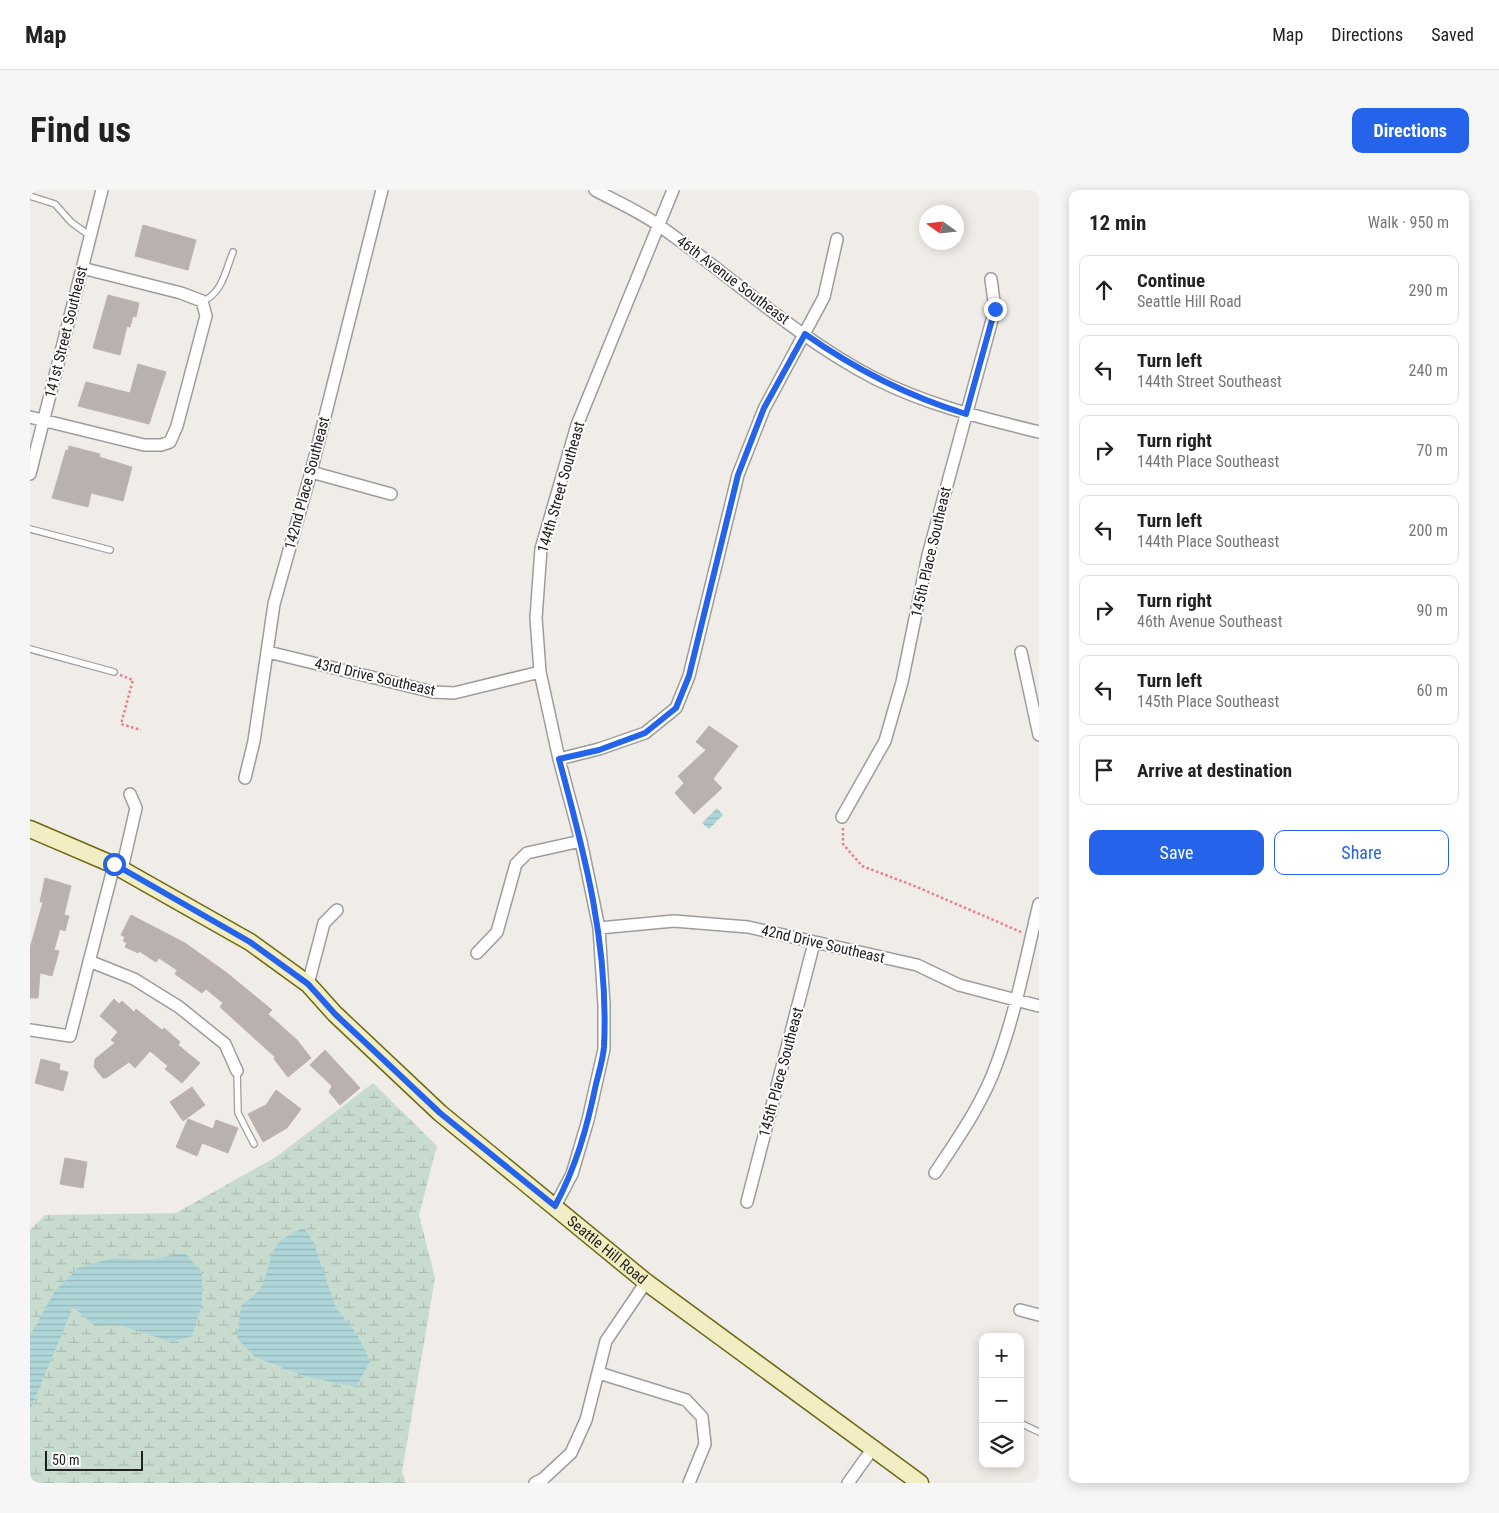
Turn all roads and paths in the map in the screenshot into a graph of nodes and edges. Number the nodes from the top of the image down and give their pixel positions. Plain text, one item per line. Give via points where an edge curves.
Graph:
1 (102, 190) edge
2 (382, 190) edge
3 (595, 190) edge
4 (673, 190) edge
5 (30, 196) edge
6 (659, 225) junction
7 (90, 236) junction
8 (837, 239) dead end
9 (233, 252) dead end
10 (82, 268) junction
11 (992, 279) dead end
12 (202, 300) junction
13 (805, 334) junction
14 (966, 414) junction
15 (30, 417) edge
16 (43, 421) junction
17 (1039, 432) edge
18 (311, 472) junction
19 (30, 474) edge
20 (391, 494) dead end
21 (30, 529) edge
22 (110, 550) dead end
23 (30, 649) edge
24 (268, 652) junction
25 (1021, 652) dead end
26 (114, 672) joint
27 (540, 672) junction
28 (141, 730) dead end
29 (1039, 735) edge
30 (559, 759) junction
31 (245, 778) dead end
32 (130, 794) dead end
33 (842, 817) joint
34 (30, 829) edge
35 (581, 841) junction
36 (118, 867) junction
37 (1039, 904) edge
38 (337, 910) dead end
39 (599, 928) junction
40 (1031, 936) junction
41 (814, 943) junction
42 (477, 953) dead end
43 (89, 960) junction
44 (308, 984) junction
45 (1016, 999) junction
46 (1039, 1006) edge
47 (30, 1030) edge
48 (236, 1071) joint
49 (254, 1144) dead end
50 (935, 1173) dead end
51 (747, 1202) dead end
52 (555, 1206) junction
53 (646, 1282) junction
54 (1020, 1310) dead end
55 (1039, 1314) edge
56 (600, 1373) junction
57 (1024, 1425) edge
58 (1039, 1432) edge
59 (873, 1448) junction
60 (535, 1483) edge
61 (689, 1483) edge
62 (848, 1483) edge
63 (920, 1483) edge

1 - 7 street, 141st Street Southeast
2 - 18 street, 142nd Place Southeast
3 - 6 street, 46th Avenue Southeast
4 - 6 street, 144th Street Southeast
5 - 7 lane via 54,204
6 - 13 street, 46th Avenue Southeast
6 - 27 street, 144th Street Southeast via 577,425 541,548 536,618
7 - 10 street, 141st Street Southeast
8 - 13 street via 824,297
9 - 12 lane via 218,290
10 - 12 street
10 - 16 street, 141st Street Southeast
11 - 14 street, 145th Place Southeast via 995,309
12 - 16 street via 206,316 170,442 144,446
13 - 14 street, 46th Avenue Southeast via 874,378 929,403
13 - 30 street via 764,408 738,475 689,676 676,708 645,733 599,750
14 - 17 street, 46th Avenue Southeast
14 - 33 street, 145th Place Southeast via 928,555 902,682 885,741
15 - 16 street
16 - 19 street, 141st Street Southeast
18 - 20 street
18 - 24 street, 142nd Place Southeast via 274,604
21 - 22 lane
23 - 26 lane
24 - 27 street, 43rd Drive Southeast via 433,692 454,693
24 - 31 street, 142nd Place Southeast
25 - 29 street
26 - 28 path via 132,680 122,724
27 - 30 street, 144th Street Southeast
30 - 35 street, 144th Street Southeast
32 - 36 street via 136,808
33 - 40 path via 843,844 862,866
34 - 36 main road, Seattle Hill Road
35 - 39 street, 144th Street Southeast
35 - 42 street via 527,853 516,864 498,932
36 - 43 street
36 - 44 main road, Seattle Hill Road via 250,942
37 - 40 street
38 - 44 street via 324,923
39 - 41 street, 42nd Drive Southeast via 674,921 748,927
39 - 52 street, 144th Street Southeast via 604,1049 572,1174
40 - 45 street
41 - 45 street, 42nd Drive Southeast via 917,964 959,985
41 - 51 street, 145th Place Southeast
43 - 47 street via 70,1036
43 - 48 street via 134,979 179,1007 225,1044
44 - 52 main road, Seattle Hill Road via 335,1014 440,1113
45 - 46 street, 42nd Drive Southeast
45 - 50 street via 997,1064 976,1109
48 - 49 lane via 238,1113
52 - 53 main road, Seattle Hill Road
53 - 56 street via 606,1341
53 - 59 main road, Seattle Hill Road
54 - 55 street
56 - 60 street via 572,1453
56 - 61 street via 686,1400 702,1417 705,1444
57 - 58 lane
59 - 62 street
59 - 63 main road, Seattle Hill Road

